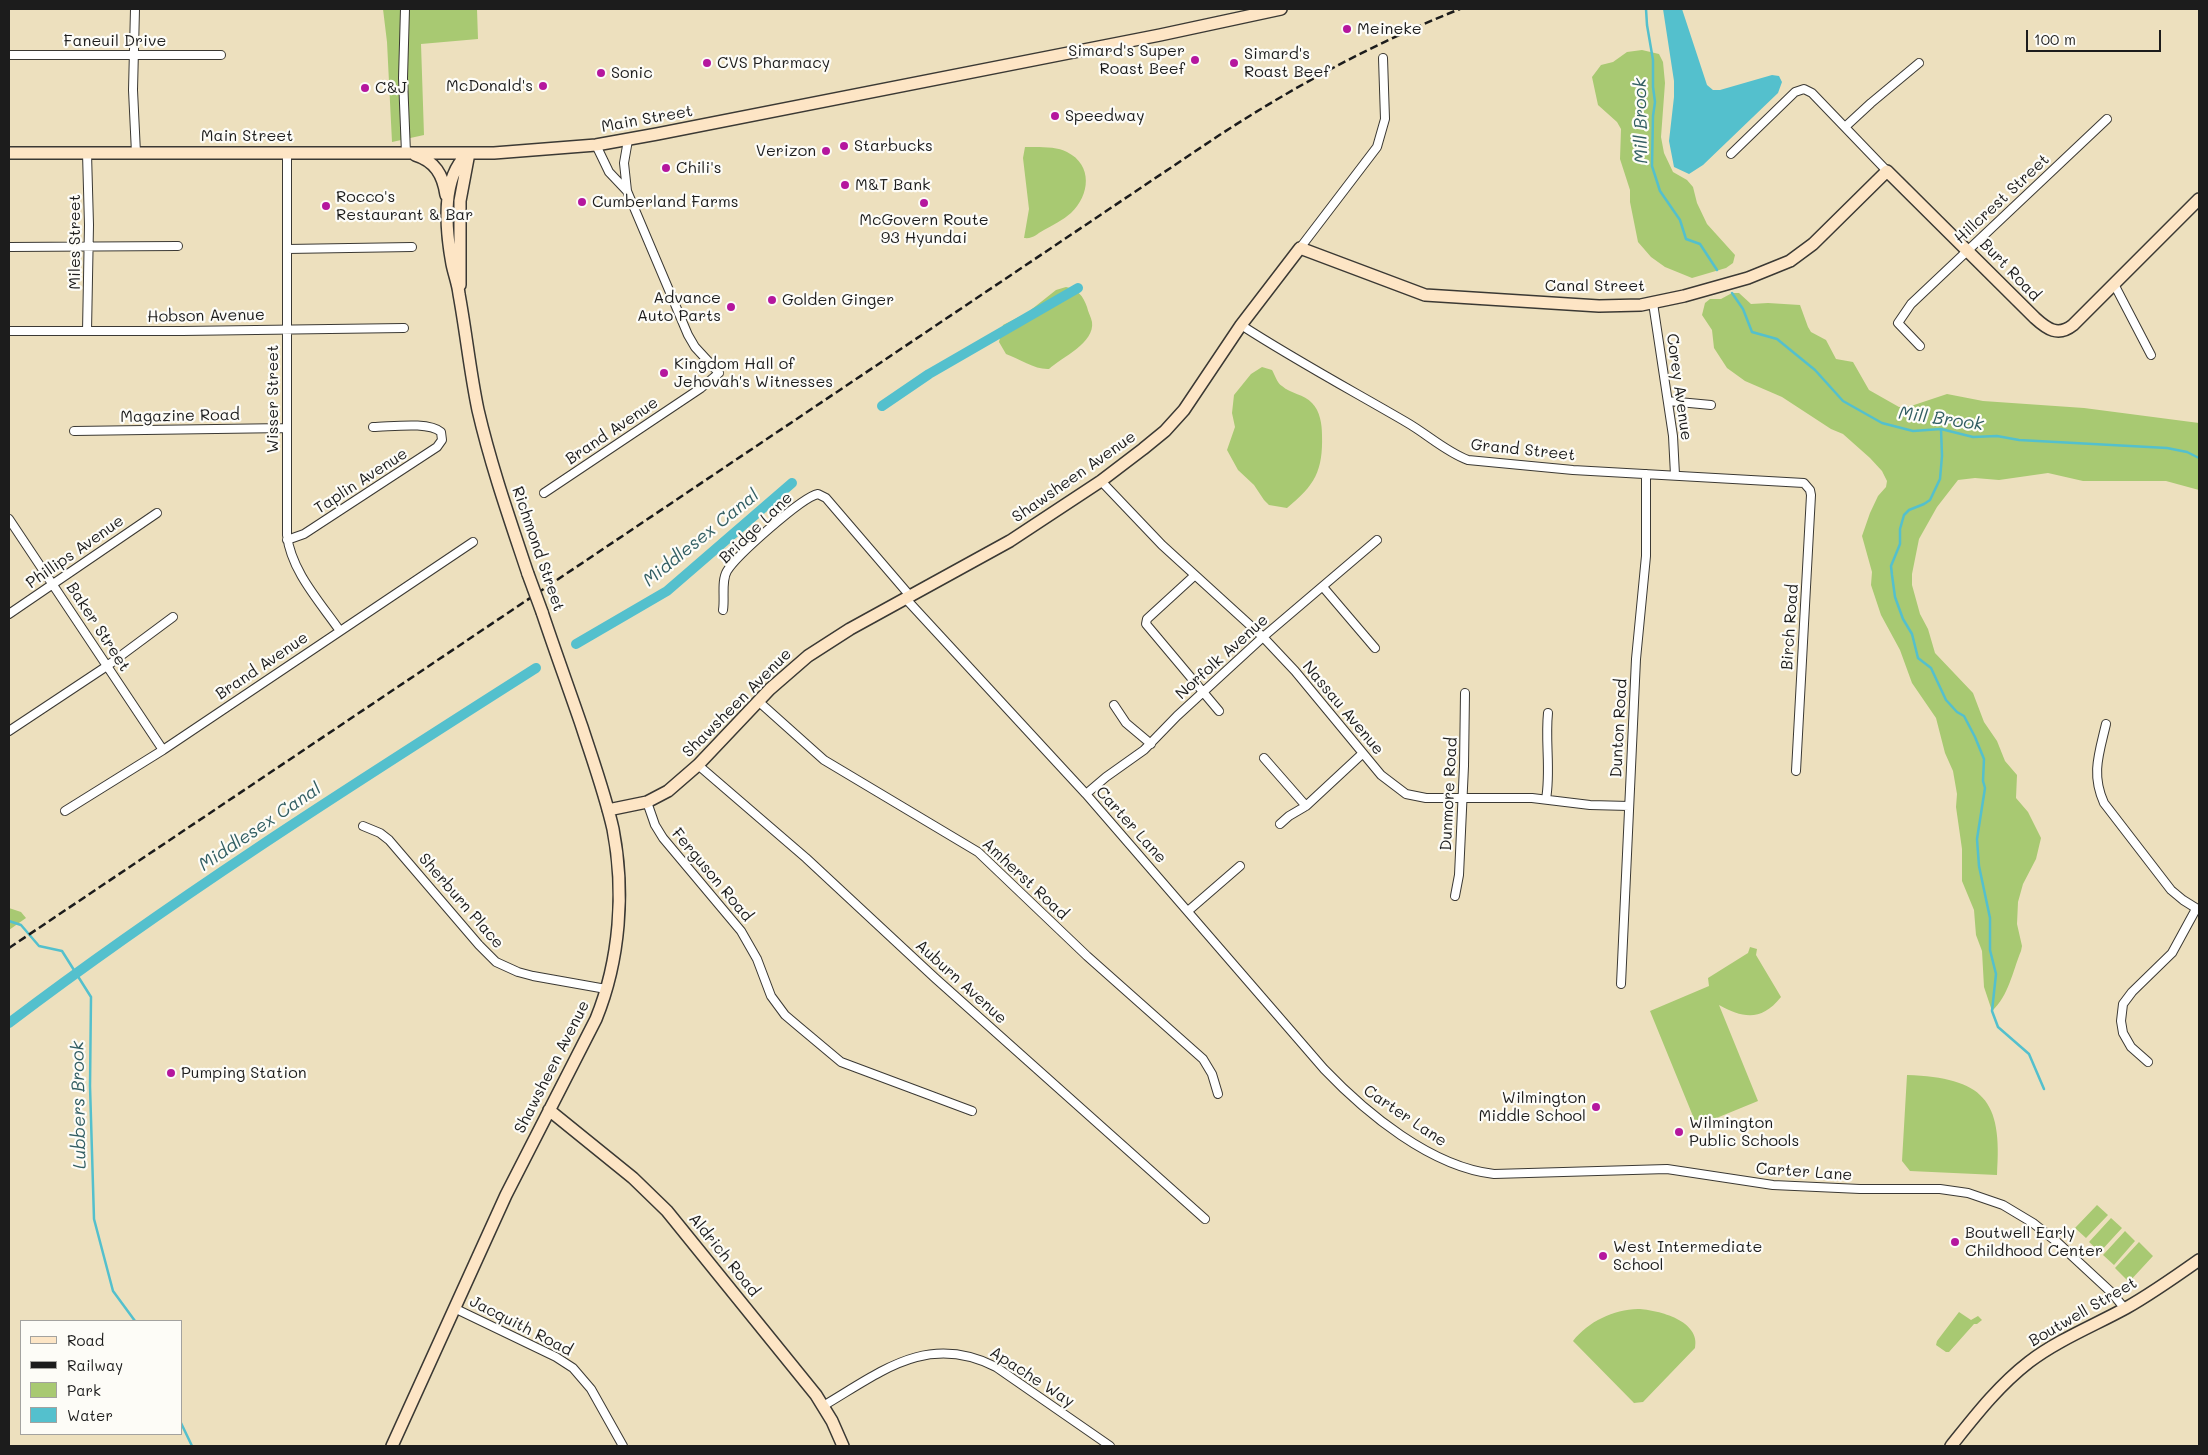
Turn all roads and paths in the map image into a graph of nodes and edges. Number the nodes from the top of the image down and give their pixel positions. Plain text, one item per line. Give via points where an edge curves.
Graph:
1 (135, 9) edge
2 (405, 9) edge
3 (1281, 9) edge
4 (134, 54) junction
5 (9, 55) edge
6 (221, 55) dead end
7 (1383, 58) dead end
8 (1919, 63) dead end
9 (2107, 119) dead end
10 (1845, 128) junction
11 (628, 140) junction
12 (596, 145) junction
13 (287, 152) junction
14 (9, 153) edge
15 (87, 153) junction
16 (136, 153) junction
17 (406, 153) junction
18 (469, 153) junction
19 (1731, 154) dead end
20 (1887, 171) junction
21 (627, 191) junction
22 (2199, 199) edge
23 (447, 206) junction
24 (178, 246) dead end
25 (9, 247) edge
26 (90, 247) junction
27 (412, 247) dead end
28 (1300, 248) junction
29 (287, 249) junction
30 (1968, 250) junction
31 (2114, 284) junction
32 (459, 292) junction
33 (1653, 302) junction
34 (1241, 325) junction
35 (287, 328) junction
36 (404, 328) dead end
37 (9, 331) edge
38 (87, 331) junction
39 (1920, 346) dead end
40 (2151, 355) dead end
41 (1668, 401) junction
42 (1711, 405) dead end
43 (373, 427) dead end
44 (287, 428) junction
45 (74, 431) dead end
46 (1646, 474) junction
47 (1675, 475) junction
48 (1101, 481) junction
49 (1808, 486) joint
50 (544, 493) dead end
51 (156, 513) dead end
52 (9, 519) edge
53 (287, 540) junction
54 (1377, 540) dead end
55 (473, 542) dead end
56 (1194, 576) junction
57 (53, 584) junction
58 (1323, 587) junction
59 (909, 598) junction
60 (724, 610) dead end
61 (9, 614) edge
62 (173, 617) dead end
63 (340, 631) junction
64 (1263, 637) junction
65 (1375, 648) dead end
66 (107, 666) junction
67 (1203, 692) junction
68 (1466, 693) dead end
69 (758, 701) junction
70 (1114, 705) dead end
71 (1220, 711) dead end
72 (1548, 713) dead end
73 (2106, 724) dead end
74 (9, 731) edge
75 (1150, 744) junction
76 (163, 750) junction
77 (1362, 754) junction
78 (1264, 758) dead end
79 (698, 764) junction
80 (1796, 771) dead end
81 (1086, 794) junction
82 (1462, 798) junction
83 (1546, 799) junction
84 (647, 802) junction
85 (1306, 806) junction
86 (1629, 806) junction
87 (608, 810) junction
88 (65, 811) dead end
89 (1280, 824) dead end
90 (363, 826) dead end
91 (1240, 866) dead end
92 (1455, 896) dead end
93 (2198, 909) edge
94 (1188, 911) junction
95 (1621, 984) dead end
96 (606, 989) junction
97 (2148, 1062) dead end
98 (1218, 1094) dead end
99 (549, 1110) junction
100 (972, 1112) dead end
101 (1205, 1219) dead end
102 (2199, 1260) edge
103 (454, 1308) junction
104 (2125, 1309) junction
105 (824, 1406) junction
106 (392, 1446) edge
107 (623, 1446) edge
108 (843, 1446) edge
109 (1110, 1446) edge
110 (1951, 1446) edge

1 - 4 street
2 - 17 street
3 - 11 main road, Main Street
4 - 5 street, Faneuil Drive
4 - 6 street, Faneuil Drive
4 - 16 street
7 - 28 street, Shawsheen Avenue via 1385,119 1377,147
8 - 10 street
9 - 30 street, Hillcrest Street
10 - 19 street, Burt Road via 1812,93 1804,89 1795,92
10 - 20 street, Burt Road
11 - 12 main road, Main Street
11 - 21 street via 624,163
12 - 18 main road, Main Street
12 - 21 street via 609,172
13 - 16 main road, Main Street
13 - 17 main road, Main Street
13 - 29 street, Wisser Street
14 - 15 main road, Main Street
15 - 16 main road, Main Street
15 - 26 street, Miles Street
17 - 18 main road, Main Street
17 - 23 main road via 428,160 439,171
18 - 23 main road, Richmond Street via 454,169
18 - 32 main road, Richmond Street via 460,201
20 - 30 main road, Burt Road
20 - 33 main road, Canal Street via 1813,244 1790,261 1748,278
21 - 50 street, Brand Avenue via 688,335 719,374
22 - 31 main road, Burt Road
23 - 32 main road, Richmond Street via 452,264
24 - 26 street
25 - 26 street
26 - 38 street, Miles Street
27 - 29 street
28 - 33 main road, Canal Street via 1425,296 1607,306
28 - 34 main road, Shawsheen Avenue
29 - 35 street, Wisser Street
30 - 31 main road, Burt Road via 2044,327 2053,331 2068,329
30 - 39 street, Hillcrest Street via 1911,304 1898,323
31 - 40 street
32 - 87 main road, Richmond Street, bridge via 478,410 492,464
33 - 41 street, Corey Avenue
34 - 46 street, Grand Street via 1468,460
34 - 48 main road, Shawsheen Avenue via 1175,420
35 - 36 street, Hobson Avenue
35 - 38 street, Hobson Avenue
35 - 44 street, Wisser Street
37 - 38 street, Hobson Avenue
41 - 42 street
41 - 47 street, Corey Avenue
43 - 53 street, Taplin Avenue via 428,427 438,429 443,436 437,447 304,534
44 - 45 street, Magazine Road
44 - 53 street, Wisser Street
46 - 47 street, Grand Street
46 - 86 street, Dunton Road via 1646,556 1636,659
47 - 49 street, Grand Street via 1799,481
48 - 56 street, Nassau Avenue
48 - 59 main road, Shawsheen Avenue via 1010,541
49 - 80 street, Birch Road via 1811,495
51 - 57 street, Phillips Avenue
52 - 57 street, Baker Street
53 - 63 street, Wisser Street via 295,566
54 - 58 street, Norfolk Avenue
55 - 63 street, Brand Avenue
56 - 64 street, Nassau Avenue
56 - 67 street via 1146,623
57 - 61 street, Phillips Avenue
57 - 66 street, Baker Street
58 - 64 street, Norfolk Avenue
58 - 65 street
59 - 60 street, Bridge Lane via 826,498 818,494 801,502 729,569 725,580
59 - 69 main road, Shawsheen Avenue via 822,646
59 - 81 street, Carter Lane
62 - 66 street
63 - 76 street, Brand Avenue
64 - 67 street, Norfolk Avenue
64 - 77 street, Nassau Avenue
66 - 74 street
66 - 76 street, Baker Street
67 - 71 street
67 - 75 street, Norfolk Avenue
68 - 82 street, Dunmore Road
69 - 79 main road, Shawsheen Avenue
69 - 98 street, Amherst Road via 824,760 978,852 1202,1059 1212,1074
70 - 75 street via 1126,722
72 - 83 street
73 - 93 street via 2096,775 2104,803 2171,890
75 - 81 street, Norfolk Avenue
76 - 88 street, Brand Avenue
77 - 82 street, Nassau Avenue via 1390,783 1406,794 1426,798
77 - 85 street
78 - 85 street
79 - 84 main road, Shawsheen Avenue via 668,791
79 - 101 street, Auburn Avenue
81 - 94 street, Carter Lane
82 - 83 street, Nassau Avenue
82 - 92 street, Dunmore Road
83 - 86 street, Nassau Avenue
84 - 87 main road, Shawsheen Avenue
84 - 100 street, Ferguson Road via 663,838 741,931 770,996 785,1015 841,1062
85 - 89 street
86 - 95 street, Dunton Road
87 - 96 main road, Shawsheen Avenue via 617,859 619,906 616,942
90 - 96 street, Sherburn Place via 389,840 496,962 518,972
91 - 94 street
93 - 97 street via 2172,953 2124,1004 2121,1016 2123,1034 2131,1047
94 - 104 street, Carter Lane via 1300,1043 1348,1094 1402,1134 1457,1165 1506,1174 1667,1168 1773,1184 1940,1189 1968,1194 2004,1205 2033,1223 2099,1280
96 - 99 main road, Shawsheen Avenue via 589,1034
99 - 103 main road, Shawsheen Avenue
99 - 105 main road, Aldrich Road via 633,1178 667,1211
102 - 104 main road, Boutwell Street
103 - 106 main road, Shawsheen Avenue
103 - 107 street, Jacquith Road via 573,1368 591,1389
104 - 110 main road, Boutwell Street via 2066,1338 2025,1365 1987,1402
105 - 108 main road, Aldrich Road
105 - 109 street, Apache Way via 906,1359 931,1353 957,1354 977,1358 996,1367

